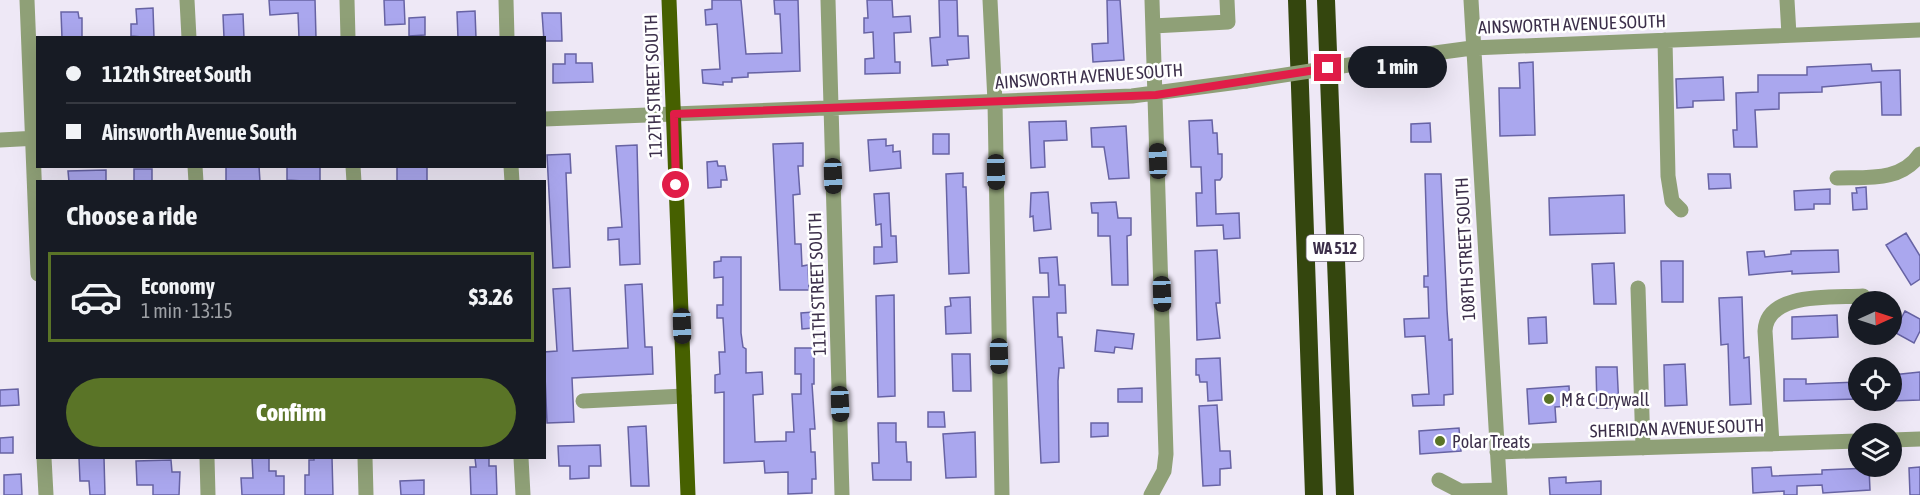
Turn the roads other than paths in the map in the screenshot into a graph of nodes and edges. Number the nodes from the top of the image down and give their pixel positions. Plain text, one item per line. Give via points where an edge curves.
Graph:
1 (27, 0) edge
2 (187, 0) edge
3 (347, 0) edge
4 (506, 0) edge
5 (669, 0) edge
6 (828, 0) edge
7 (990, 0) edge
8 (1152, 0) edge
9 (1227, 0) edge
10 (1297, 0) edge
11 (1326, 0) edge
12 (1471, 0) edge
13 (1788, 0) edge
14 (1153, 26) junction
15 (1920, 30) edge
16 (1789, 35) junction
17 (189, 36) edge
18 (348, 36) edge
19 (507, 36) edge
20 (1665, 40) junction
21 (1473, 48) junction
22 (1156, 95) junction
23 (995, 102) junction
24 (831, 108) junction
25 (674, 114) junction
26 (546, 119) edge
27 (35, 138) edge
28 (0, 140) edge
29 (1920, 154) edge
30 (1837, 178) dead end
31 (36, 183) edge
32 (1681, 210) dead end
33 (1638, 288) dead end
34 (1848, 297) edge
35 (684, 396) junction
36 (583, 401) dead end
37 (1920, 439) edge
38 (1902, 440) edge
39 (1848, 441) edge
40 (1772, 444) junction
41 (1643, 448) junction
42 (1497, 452) junction
43 (44, 459) edge
44 (207, 459) edge
45 (365, 459) edge
46 (521, 459) edge
47 (1439, 480) dead end
48 (1499, 492) edge
49 (46, 495) edge
50 (208, 495) edge
51 (366, 495) edge
52 (523, 495) edge
53 (688, 495) edge
54 (843, 495) edge
55 (1002, 495) edge
56 (1151, 495) edge
57 (1314, 495) edge
58 (1345, 495) edge

1 - 27 street
2 - 17 street
3 - 18 street
4 - 19 street
5 - 25 main road, 112TH STREET SOUTH
6 - 24 street, 111TH STREET SOUTH
7 - 23 street
8 - 14 street
9 - 14 street via 1228,22
10 - 57 highway, WA 512
11 - 58 highway, WA 512
12 - 21 street, 108TH STREET SOUTH
13 - 16 street
14 - 22 street
15 - 16 street, AINSWORTH AVENUE SOUTH
16 - 20 street, AINSWORTH AVENUE SOUTH
20 - 21 street, AINSWORTH AVENUE SOUTH
20 - 32 street via 1668,176 1672,201
21 - 22 street, AINSWORTH AVENUE SOUTH, bridge
21 - 42 street, 108TH STREET SOUTH
22 - 23 street, AINSWORTH AVENUE SOUTH
22 - 56 street via 1166,454 1164,471
23 - 24 street, AINSWORTH AVENUE SOUTH
23 - 55 street
24 - 25 street, AINSWORTH AVENUE SOUTH
24 - 54 street, 111TH STREET SOUTH
25 - 26 street, AINSWORTH AVENUE SOUTH
25 - 35 main road, 112TH STREET SOUTH
27 - 28 street
27 - 31 street
29 - 30 street via 1910,167 1896,175
33 - 41 street
34 - 40 street via 1798,300 1779,306 1769,315 1765,324
35 - 36 street
35 - 53 main road, 112TH STREET SOUTH
37 - 38 street
39 - 40 street, SHERIDAN AVENUE SOUTH
40 - 41 street, SHERIDAN AVENUE SOUTH
41 - 42 street, SHERIDAN AVENUE SOUTH
42 - 48 street, 108TH STREET SOUTH
43 - 49 street
44 - 50 street
45 - 51 street
46 - 52 street
47 - 48 street via 1460,491

